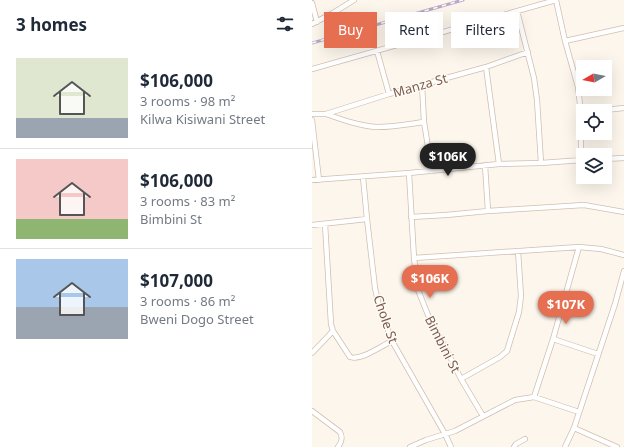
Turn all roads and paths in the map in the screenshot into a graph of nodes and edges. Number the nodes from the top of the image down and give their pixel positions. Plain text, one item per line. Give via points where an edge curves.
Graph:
1 (354, 0) edge
2 (556, 0) edge
3 (312, 3) edge
4 (517, 11) junction
5 (317, 22) junction
6 (312, 24) edge
7 (624, 28) edge
8 (565, 41) junction
9 (377, 51) junction
10 (528, 52) junction
11 (486, 67) junction
12 (312, 69) edge
13 (422, 85) junction
14 (389, 94) junction
15 (581, 104) edge
16 (624, 108) edge
17 (612, 109) edge
18 (312, 114) edge
19 (326, 114) junction
20 (312, 120) edge
21 (424, 122) junction
22 (624, 158) edge
23 (612, 159) edge
24 (576, 160) edge
25 (541, 163) junction
26 (499, 164) junction
27 (485, 165) junction
28 (432, 171) junction
29 (408, 173) junction
30 (364, 177) junction
31 (312, 180) edge
32 (319, 180) junction
33 (488, 211) junction
34 (624, 212) edge
35 (411, 217) junction
36 (367, 219) junction
37 (325, 224) junction
38 (312, 225) edge
39 (579, 247) junction
40 (518, 251) junction
41 (624, 255) edge
42 (414, 258) junction
43 (624, 272) edge
44 (333, 331) junction
45 (553, 339) junction
46 (392, 341) junction
47 (312, 353) edge
48 (598, 354) junction
49 (461, 379) junction
50 (534, 397) junction
51 (579, 412) junction
52 (313, 413) edge
53 (483, 416) junction
54 (574, 428) junction
55 (445, 434) junction
56 (525, 439) dead end
57 (338, 447) edge
58 (410, 447) edge
59 (450, 447) edge
60 (514, 447) edge
61 (565, 447) edge
62 (617, 447) edge

1 - 5 street
2 - 4 street
2 - 8 street
3 - 5 street
4 - 9 street
4 - 10 street
5 - 6 street
7 - 8 street
8 - 15 street
9 - 12 street
9 - 14 street
10 - 11 street, Manza St
10 - 25 street via 537,100
11 - 13 street, Manza St
11 - 26 street
13 - 14 street, Manza St
13 - 21 street
14 - 19 street, Manza St
16 - 17 street
18 - 19 street, Manza St
19 - 21 street via 354,124 376,127
20 - 32 street
21 - 28 street
22 - 23 street
24 - 25 street
25 - 26 street
26 - 27 street
27 - 28 street
27 - 33 street
28 - 29 street
29 - 30 street
29 - 35 street, Bimbini St
30 - 32 street
30 - 36 street, Chole St
31 - 32 street
33 - 34 street via 584,205
33 - 35 street
35 - 42 street, Bimbini St
36 - 37 street
36 - 46 street, Chole St via 375,288
37 - 38 street
37 - 44 street
39 - 40 street
39 - 41 street
39 - 45 street
40 - 42 street
40 - 49 street via 521,296 519,312 507,351
42 - 49 street, Bimbini St via 418,290 425,309
43 - 48 street
44 - 46 street via 350,357 354,358
44 - 47 street
45 - 48 street
45 - 50 street
46 - 55 street, Chole St
48 - 51 street
49 - 53 street, Bimbini St
50 - 51 street
50 - 53 street via 515,400
51 - 54 street
52 - 57 street via 340,432 342,440
53 - 55 street
54 - 61 street
54 - 62 street
55 - 58 street
55 - 59 street, Chole St
56 - 60 street

